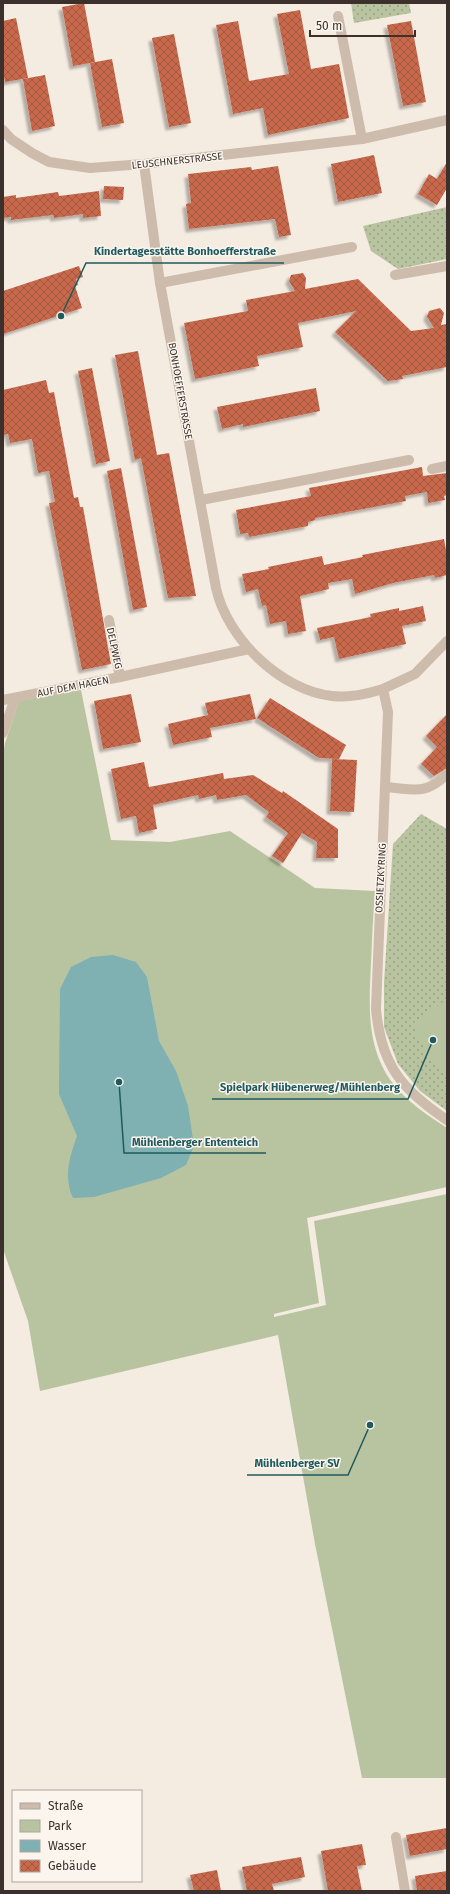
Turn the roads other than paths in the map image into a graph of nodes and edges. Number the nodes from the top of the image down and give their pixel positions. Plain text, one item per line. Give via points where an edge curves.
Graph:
1 (338, 16) dead end
2 (447, 120) edge
3 (3, 130) edge
4 (362, 139) junction
5 (144, 164) junction
6 (352, 247) dead end
7 (447, 266) edge
8 (395, 275) dead end
9 (160, 282) junction
10 (409, 460) dead end
11 (447, 466) edge
12 (432, 469) dead end
13 (201, 500) junction
14 (109, 620) dead end
15 (447, 641) edge
16 (249, 649) junction
17 (120, 677) junction
18 (383, 689) junction
19 (14, 698) junction
20 (3, 700) edge
21 (3, 733) edge
22 (447, 774) edge
23 (385, 787) junction
24 (447, 1120) edge
25 (396, 1837) dead end
26 (405, 1891) edge

1 - 4 street
2 - 4 street, LEUSCHNERSTRASSE
3 - 5 street, LEUSCHNERSTRASSE via 22,146 50,162 90,168
4 - 5 street, LEUSCHNERSTRASSE
5 - 9 street, BONHOEFFERSTRASSE
6 - 9 street
7 - 8 street
9 - 13 street, BONHOEFFERSTRASSE
10 - 13 street
11 - 12 street
13 - 16 street, BONHOEFFERSTRASSE via 218,596 229,623
14 - 17 street, DELPWEG
15 - 18 street via 415,674
16 - 17 street, AUF DEM HAGEN
16 - 18 street, BONHOEFFERSTRASSE via 286,679 310,691 332,696 357,696
17 - 19 street, AUF DEM HAGEN
18 - 23 street, OSSIETZKYRING via 388,712
19 - 20 street, AUF DEM HAGEN
19 - 21 street
22 - 23 street via 426,790
23 - 24 street, OSSIETZKYRING via 376,968 377,1028 382,1048 398,1078 424,1105
25 - 26 street

